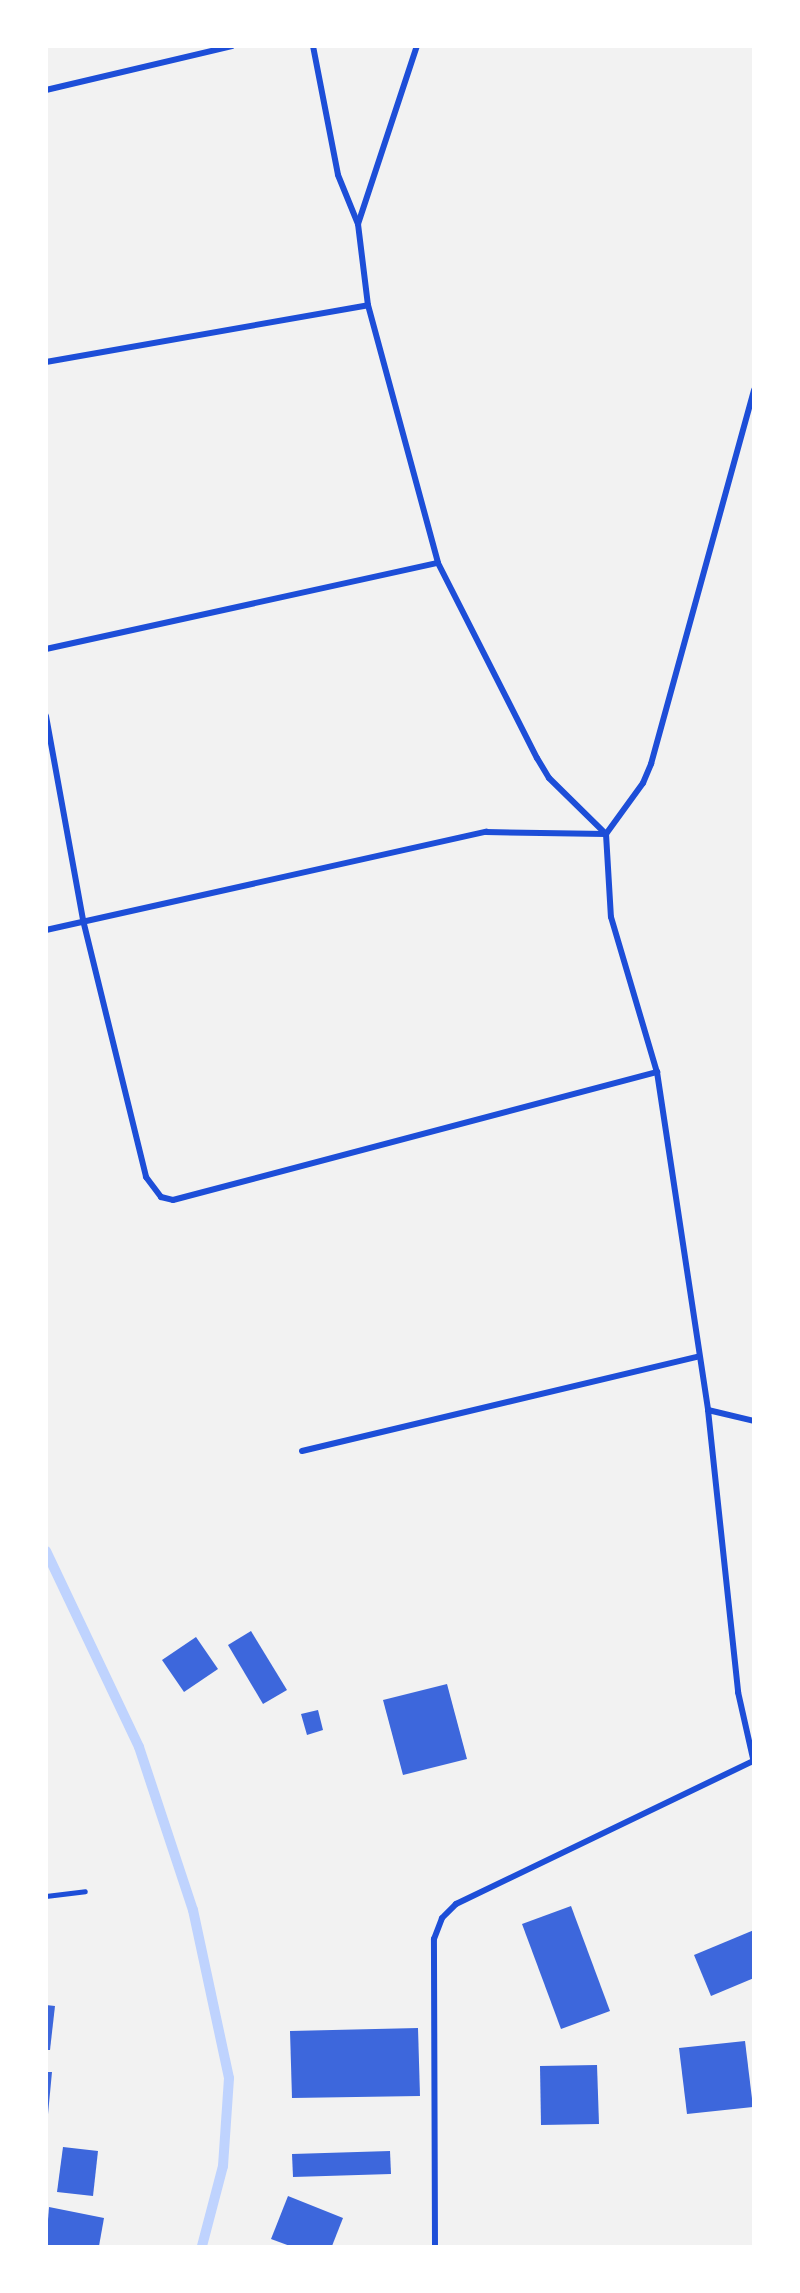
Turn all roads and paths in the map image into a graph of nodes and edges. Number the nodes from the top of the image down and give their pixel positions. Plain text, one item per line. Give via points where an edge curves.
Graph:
1 (232, 46) edge
2 (313, 46) edge
3 (417, 46) edge
4 (46, 90) edge
5 (358, 224) junction
6 (368, 305) junction
7 (46, 362) edge
8 (753, 390) edge
9 (438, 563) junction
10 (46, 649) edge
11 (46, 716) edge
12 (606, 834) junction
13 (83, 920) junction
14 (46, 930) edge
15 (657, 1072) junction
16 (698, 1356) junction
17 (708, 1410) junction
18 (753, 1420) edge
19 (302, 1451) dead end
20 (753, 1762) edge
21 (85, 1891) dead end
22 (46, 1896) edge
23 (435, 2247) edge

1 - 4 street
2 - 5 street via 338,175
3 - 5 street
5 - 6 street
6 - 7 street
6 - 9 street
8 - 12 street via 651,764
9 - 10 street
9 - 12 street via 549,778
11 - 13 street
12 - 13 street via 486,832
12 - 15 street via 611,917
13 - 14 street
13 - 15 street via 146,1177 161,1197 173,1200
15 - 16 street
16 - 17 street
16 - 19 street
17 - 18 street
17 - 20 street via 738,1692
20 - 23 street via 456,1904 442,1918 434,1939
21 - 22 lane

